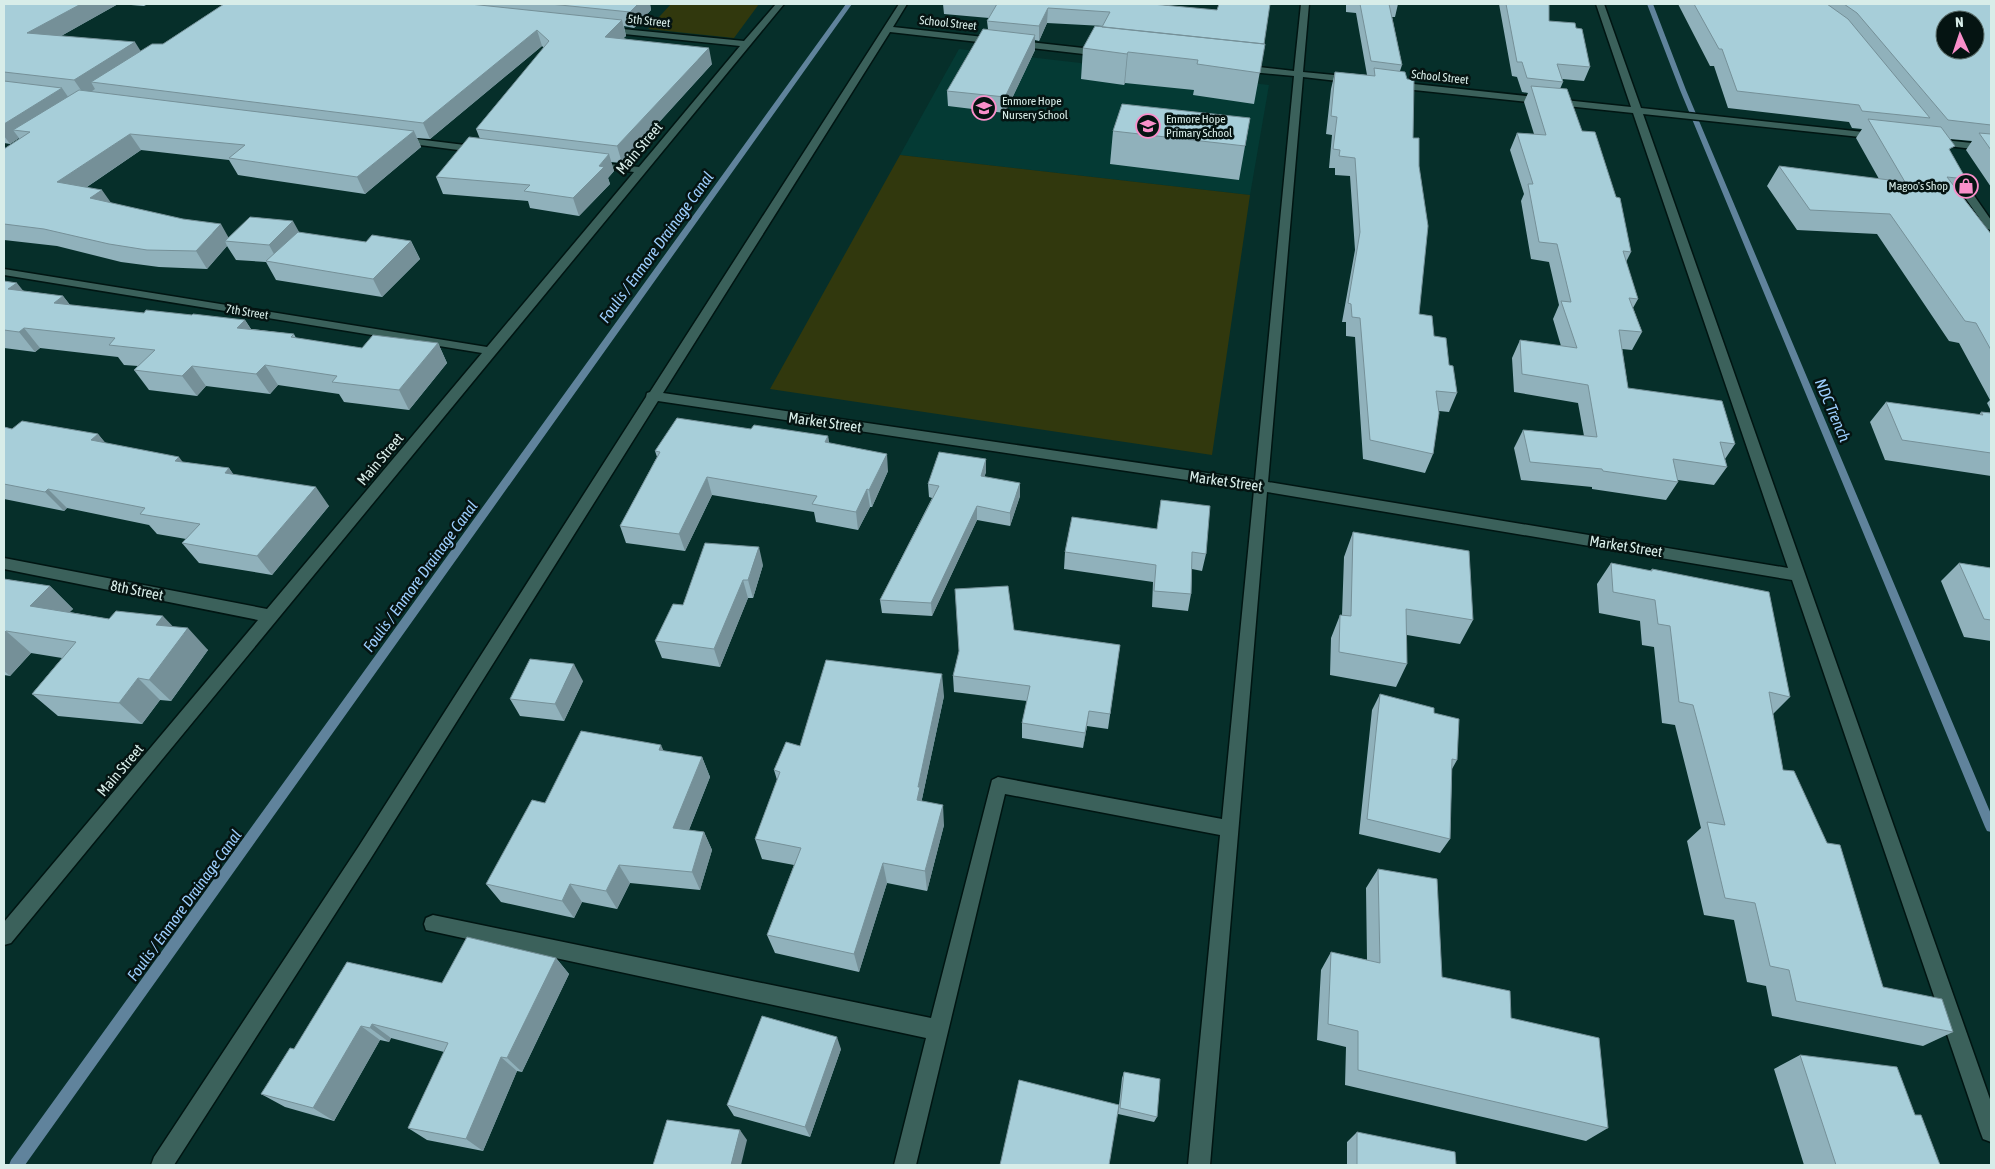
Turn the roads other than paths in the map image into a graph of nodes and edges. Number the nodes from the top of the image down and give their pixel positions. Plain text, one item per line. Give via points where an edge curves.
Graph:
1 (780, 4) edge
2 (903, 4) edge
3 (1306, 4) edge
4 (1600, 4) edge
5 (598, 28) edge
6 (886, 29) junction
7 (747, 44) junction
8 (1112, 54) edge
9 (1230, 67) edge
10 (1299, 74) junction
11 (1367, 82) edge
12 (1386, 84) edge
13 (1638, 111) junction
14 (1893, 138) edge
15 (394, 139) edge
16 (1929, 142) edge
17 (1991, 148) edge
18 (493, 151) edge
19 (582, 162) edge
20 (1948, 165) edge
21 (642, 170) junction
22 (1991, 227) edge
23 (4, 272) edge
24 (491, 351) junction
25 (652, 396) junction
26 (1261, 486) junction
27 (4, 563) edge
28 (1798, 575) junction
29 (270, 616) junction
30 (1230, 829) junction
31 (433, 924) dead end
32 (4, 936) edge
33 (938, 1030) junction
34 (1991, 1131) edge
35 (162, 1165) edge
36 (904, 1165) edge
37 (1199, 1165) edge

1 - 7 street, Main Street
2 - 6 street
3 - 10 street
4 - 13 street
5 - 7 street, 5th Street
6 - 8 street, School Street
6 - 25 street
7 - 21 street, Main Street
9 - 10 street
10 - 11 street
10 - 26 street
12 - 13 street, School Street
13 - 14 street, School Street
13 - 28 street
15 - 18 street
16 - 17 street
19 - 21 street
20 - 22 street
21 - 24 street, Main Street
23 - 24 street, 7th Street
24 - 29 street, Main Street
25 - 26 street, Market Street
25 - 35 street via 366,852
26 - 28 street, Market Street
26 - 30 street
27 - 29 street, 8th Street
28 - 34 street
29 - 32 street, Main Street
30 - 33 street via 998,785
30 - 37 street
31 - 33 street
33 - 36 street

